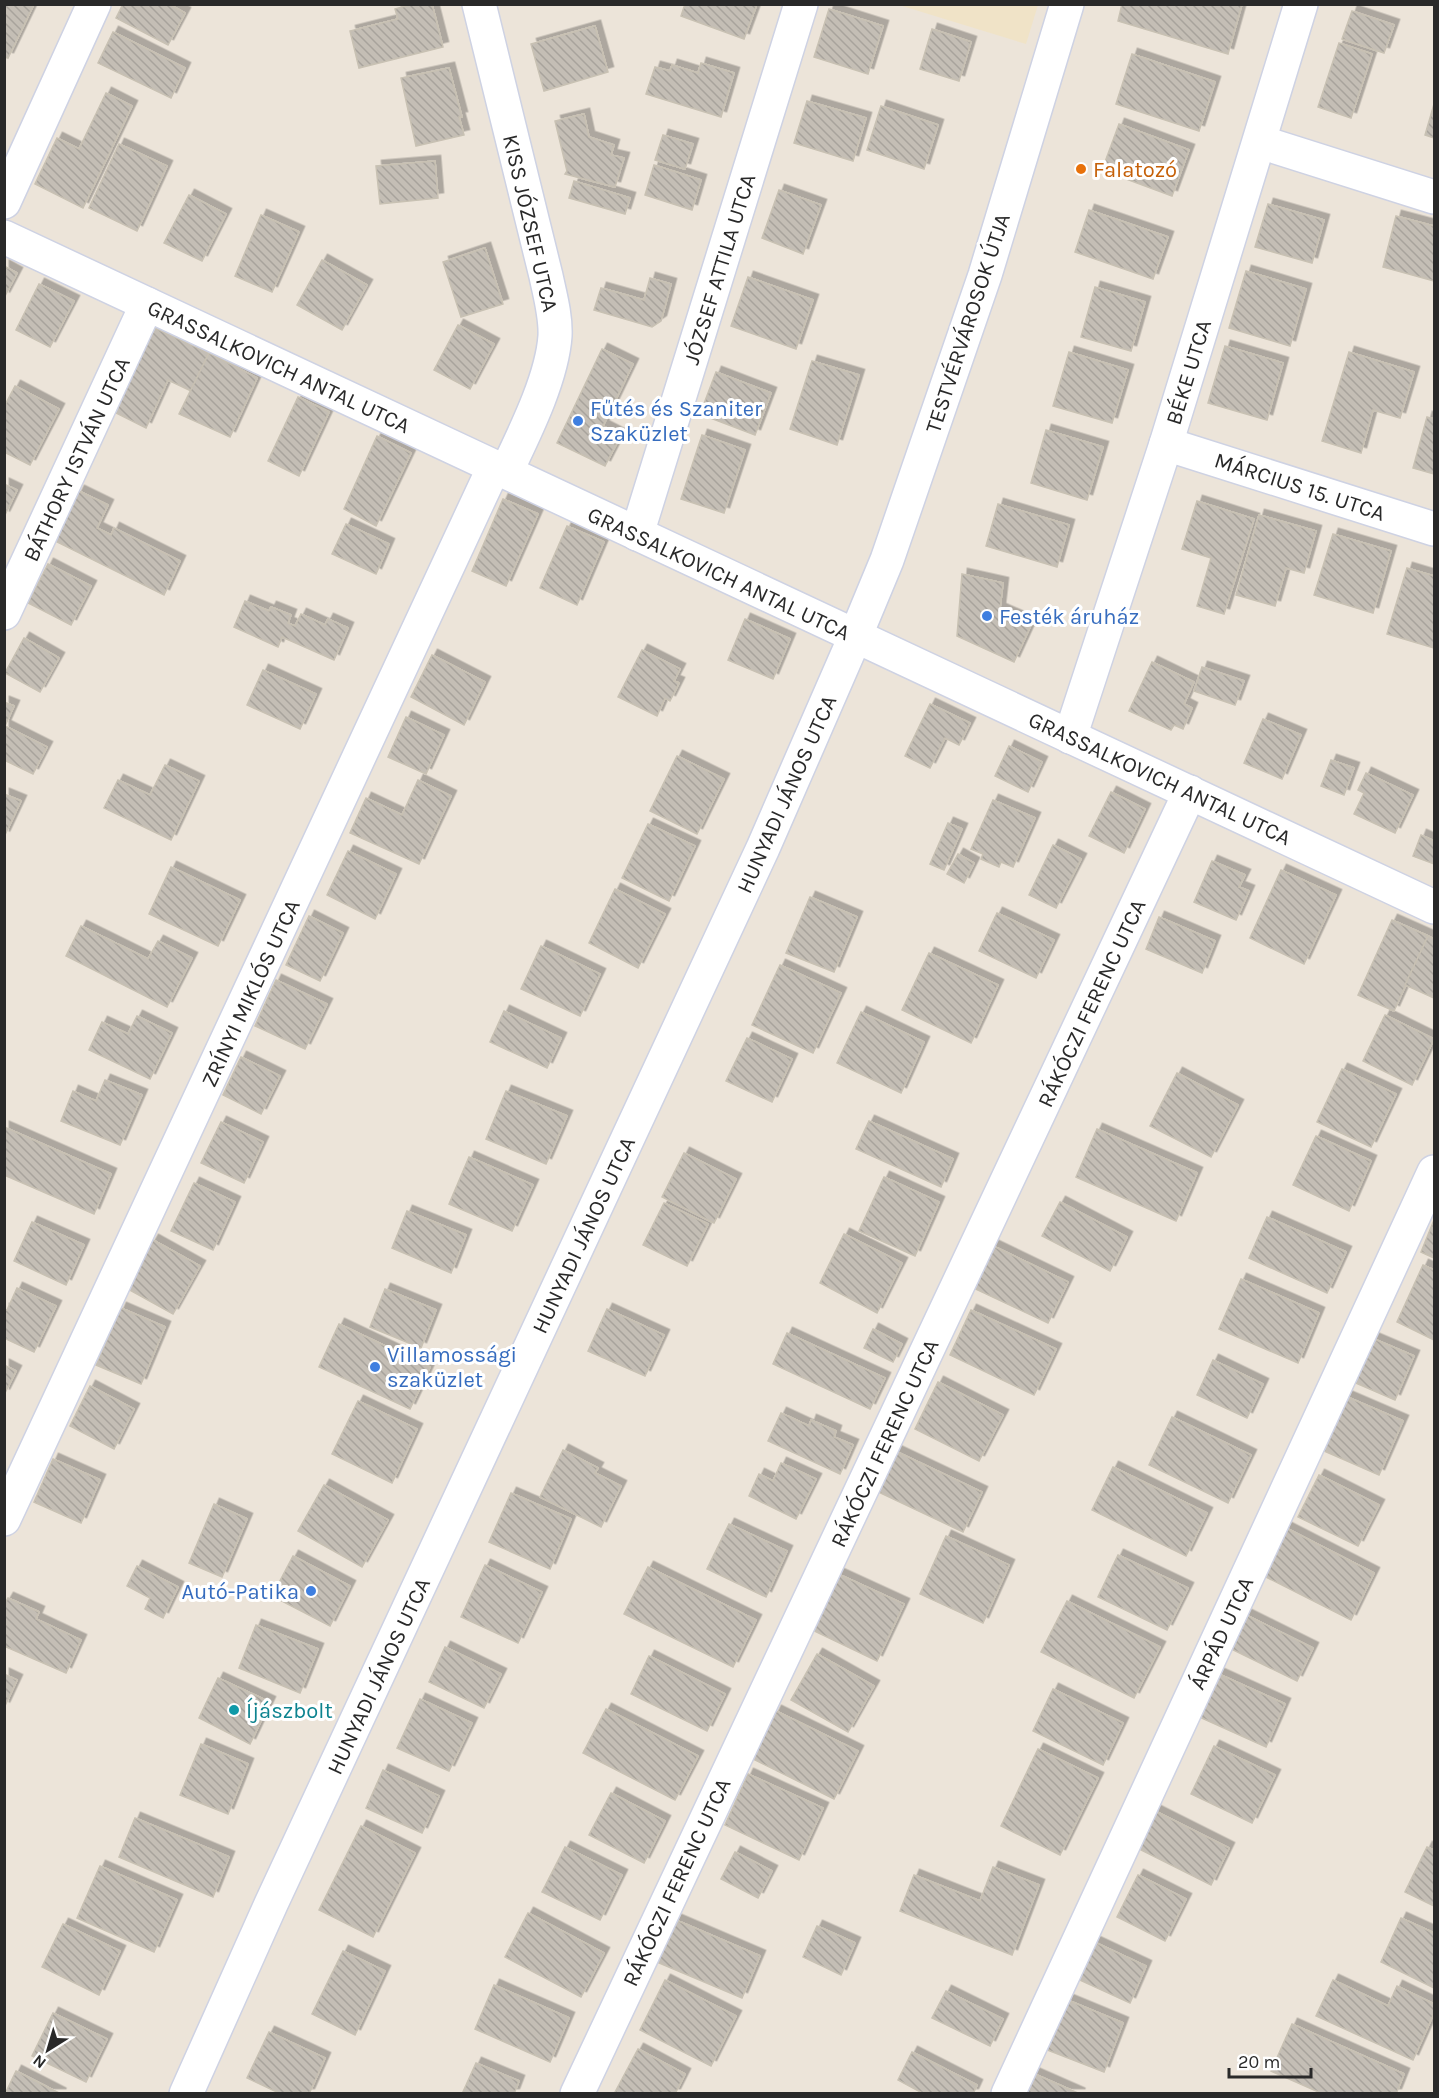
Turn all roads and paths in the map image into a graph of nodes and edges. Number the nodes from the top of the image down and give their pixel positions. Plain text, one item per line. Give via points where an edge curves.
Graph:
1 (94, 4) edge
2 (479, 4) edge
3 (801, 4) edge
4 (1066, 4) edge
5 (1301, 4) edge
6 (1260, 142) junction
7 (1434, 197) edge
8 (4, 202) edge
9 (4, 237) edge
10 (147, 304) junction
11 (1166, 444) junction
12 (500, 470) junction
13 (1434, 529) edge
14 (637, 534) junction
15 (4, 613) edge
16 (855, 637) junction
17 (1070, 737) junction
18 (1190, 792) junction
19 (1434, 907) edge
20 (1434, 1172) edge
21 (4, 1519) edge
22 (186, 2094) edge
23 (577, 2094) edge
24 (1008, 2094) edge

1 - 8 street
2 - 12 street, KISS JÓZSEF UTCA via 546,276 555,333 548,370 523,437
3 - 14 street, JÓZSEF ATTILA UTCA
4 - 16 street, TESTVÉRVÁROSOK ÚTJA via 985,275 887,560
5 - 6 street, BÉKE UTCA
6 - 7 street
6 - 11 street, BÉKE UTCA
9 - 10 street, GRASSALKOVICH ANTAL UTCA
10 - 12 street, GRASSALKOVICH ANTAL UTCA
10 - 15 street, BÁTHORY ISTVÁN UTCA
11 - 13 street, MÁRCIUS 15. UTCA
11 - 17 street, BÉKE UTCA
12 - 14 street, GRASSALKOVICH ANTAL UTCA
12 - 21 street, ZRÍNYI MIKLÓS UTCA
14 - 16 street, GRASSALKOVICH ANTAL UTCA
16 - 17 street, GRASSALKOVICH ANTAL UTCA
16 - 22 street, HUNYADI JÁNOS UTCA via 763,848
17 - 18 street, GRASSALKOVICH ANTAL UTCA
18 - 19 street, GRASSALKOVICH ANTAL UTCA
18 - 23 street, RÁKÓCZI FERENC UTCA
20 - 24 street, ÁRPÁD UTCA

